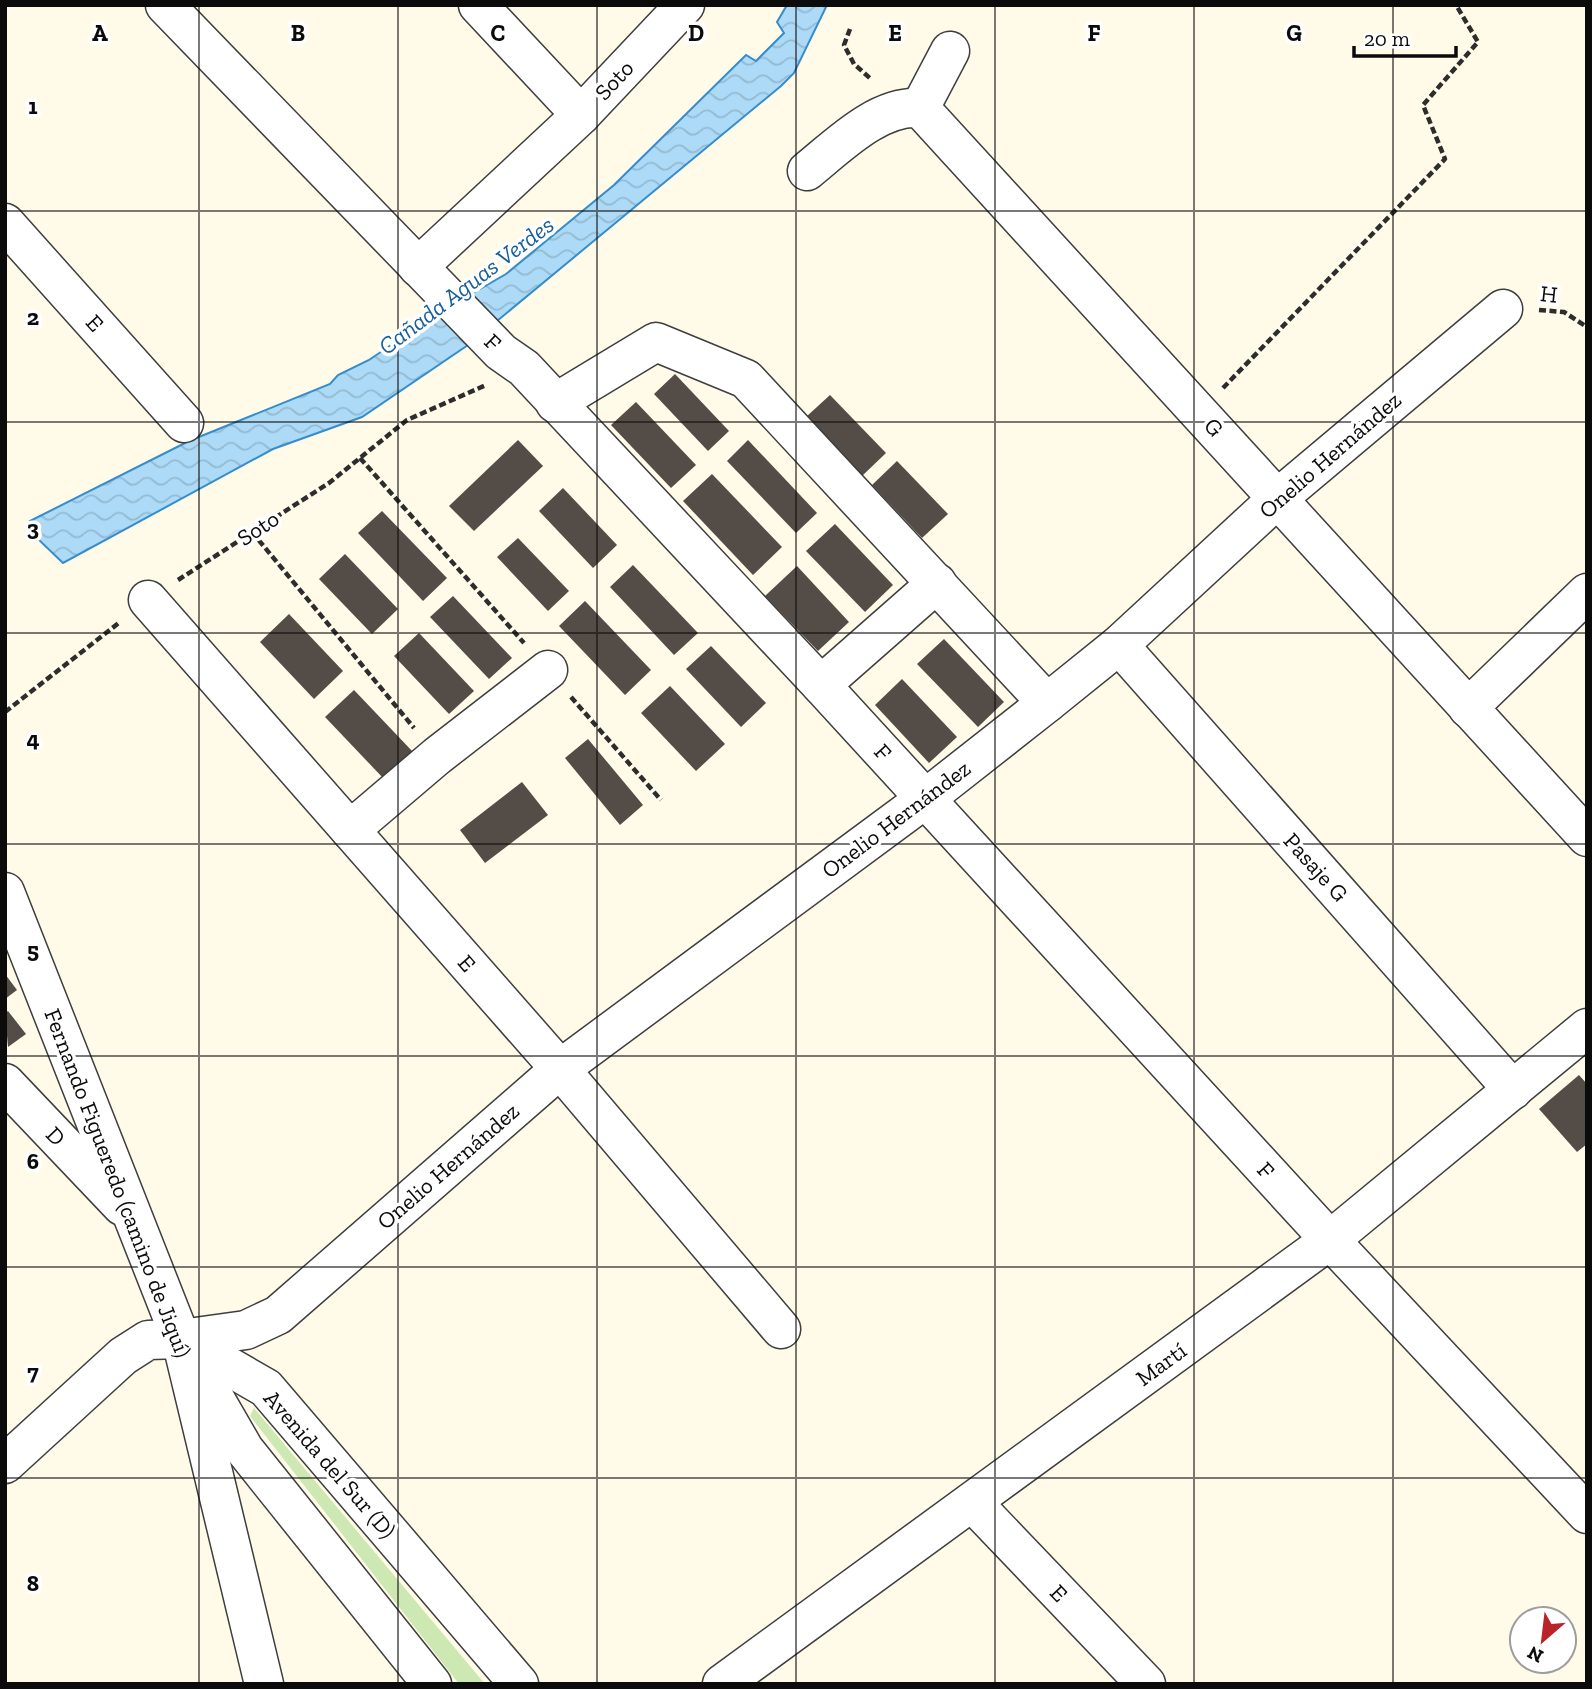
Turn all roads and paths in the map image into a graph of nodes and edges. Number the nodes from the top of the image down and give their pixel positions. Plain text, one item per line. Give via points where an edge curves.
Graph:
1 (165, 5) edge
2 (478, 5) edge
3 (685, 5) edge
4 (1456, 5) edge
5 (850, 29) dead end
6 (950, 51) dead end
7 (911, 107) junction
8 (581, 115) junction
9 (807, 171) dead end
10 (5, 223) edge
11 (418, 267) junction
12 (1503, 309) joint
13 (1587, 327) edge
14 (513, 360) junction
15 (555, 403) junction
16 (1200, 412) junction
17 (184, 423) dead end
18 (360, 458) junction
19 (1278, 499) junction
20 (252, 532) junction
21 (937, 583) junction
22 (1587, 593) edge
23 (148, 600) junction
24 (1119, 645) junction
25 (548, 670) junction
26 (821, 685) junction
27 (1047, 703) junction
28 (1468, 708) junction
29 (5, 712) edge
30 (437, 756) junction
31 (925, 799) junction
32 (661, 800) dead end
33 (351, 830) junction
34 (1587, 837) edge
35 (5, 892) edge
36 (1587, 1028) edge
37 (560, 1069) junction
38 (5, 1083) edge
39 (1513, 1090) junction
40 (136, 1220) junction
41 (1330, 1240) junction
42 (278, 1315) junction
43 (781, 1329) dead end
44 (181, 1339) junction
45 (266, 1388) junction
46 (244, 1449) junction
47 (5, 1464) edge
48 (213, 1473) junction
49 (972, 1502) junction
50 (1587, 1514) edge
51 (264, 1684) edge
52 (432, 1684) edge
53 (519, 1684) edge
54 (722, 1684) edge
55 (1146, 1684) edge

1 - 11 street, F
2 - 8 street
3 - 8 street, Soto
4 - 16 path via 1478,42 1423,105 1445,159
5 - 7 path via 844,45 854,64
6 - 7 street
7 - 9 street via 828,140
7 - 16 street, G
8 - 11 street, Soto
10 - 17 street, E
11 - 14 street, F
12 - 13 path, H via 1564,312
12 - 19 street, Onelio Hernández
14 - 15 street, F
14 - 18 path, Soto via 407,420
15 - 21 street via 656,342 746,379
15 - 26 street, F
16 - 19 street, G
18 - 20 path, Soto
18 - 25 path
19 - 24 street, Onelio Hernández
19 - 28 street, G
20 - 23 path, Soto
20 - 30 path
21 - 26 street
21 - 27 street
22 - 28 street
23 - 29 path, Soto
23 - 33 street, E
24 - 27 street, Onelio Hernández
24 - 39 street, Pasaje G
25 - 30 street
25 - 32 path
26 - 31 street, F
27 - 31 street, Onelio Hernández
28 - 34 street, G
30 - 33 street
31 - 37 street, Onelio Hernández
31 - 41 street, F
33 - 37 street, E
35 - 40 street, Fernando Figueredo (camino de Jiquí)
36 - 39 street, Martí
37 - 42 street, Onelio Hernández
37 - 43 street, E
38 - 40 street, D
39 - 41 street, Martí
40 - 44 street, Fernando Figueredo (camino de Jiquí)
41 - 49 street, Martí
41 - 50 street, F
42 - 44 street, Onelio Hernández via 246,1331
42 - 45 street, Onelio Hernández via 258,1358
44 - 45 street, Avenida del Sur (D)
44 - 46 street
44 - 47 street, Onelio Hernández via 148,1340 123,1356
44 - 48 street, Fernando Figueredo (camino de Jiquí)
45 - 53 street, Avenida del Sur (D)
46 - 48 street via 226,1447 217,1457
46 - 52 street
48 - 51 street, Fernando Figueredo (camino de Jiquí)
49 - 54 street, Martí
49 - 55 street, E

